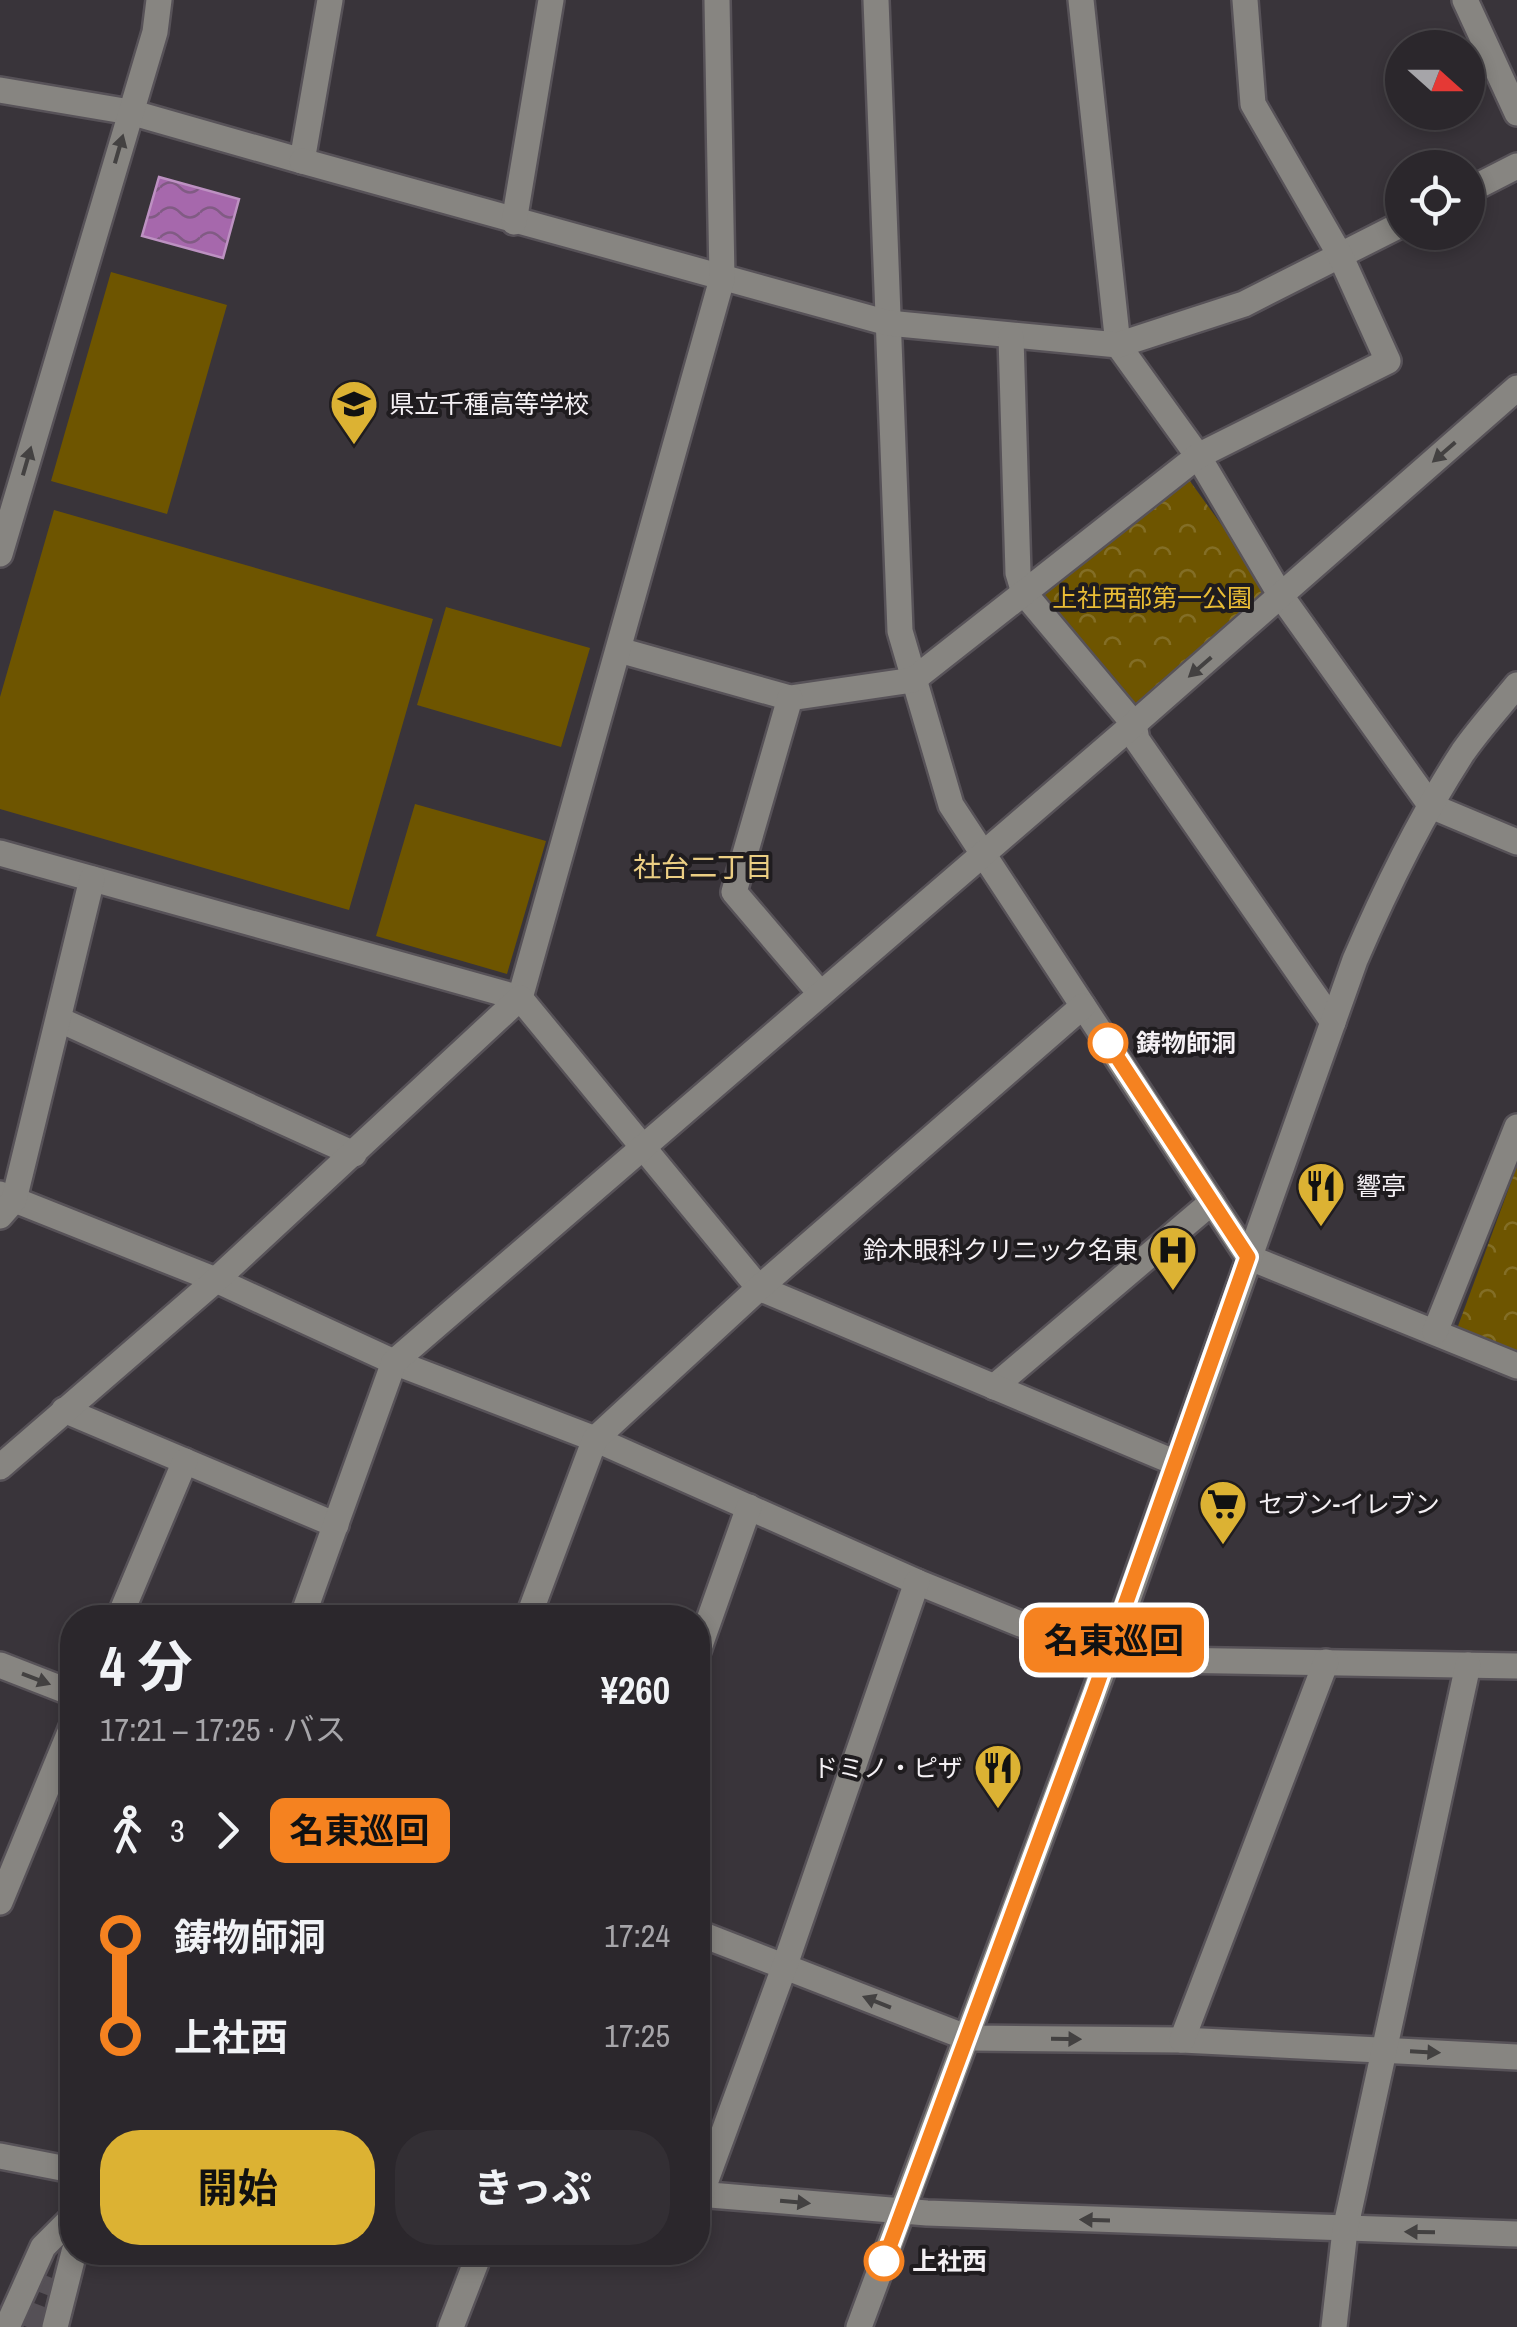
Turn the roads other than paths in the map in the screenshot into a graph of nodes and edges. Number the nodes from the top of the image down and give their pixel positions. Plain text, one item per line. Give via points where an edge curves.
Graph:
1 (159, 0) edge
2 (330, 0) edge
3 (551, 0) edge
4 (716, 0) edge
5 (876, 0) edge
6 (1081, 0) edge
7 (1245, 0) edge
8 (1465, 0) edge
9 (0, 90) edge
10 (130, 112) junction
11 (1517, 112) edge
12 (302, 162) junction
13 (1517, 166) edge
14 (1485, 182) edge
15 (514, 222) junction
16 (1385, 232) edge
17 (1340, 255) junction
18 (722, 279) junction
19 (888, 323) junction
20 (1012, 336) junction
21 (1118, 345) junction
22 (1517, 388) edge
23 (1198, 456) junction
24 (0, 554) edge
25 (1024, 593) junction
26 (1281, 596) junction
27 (619, 650) junction
28 (913, 680) junction
29 (1517, 685) edge
30 (790, 698) junction
31 (1134, 724) junction
32 (1431, 806) junction
33 (1517, 842) edge
34 (982, 852) junction
35 (0, 853) edge
36 (92, 879) junction
37 (820, 993) junction
38 (520, 998) junction
39 (1083, 1006) junction
40 (60, 1020) junction
41 (1333, 1022) junction
42 (1517, 1128) edge
43 (643, 1147) junction
44 (354, 1154) junction
45 (1212, 1202) junction
46 (5, 1203) edge
47 (1248, 1257) junction
48 (216, 1280) junction
49 (759, 1288) junction
50 (1435, 1332) junction
51 (394, 1362) junction
52 (1517, 1366) edge
53 (994, 1387) junction
54 (64, 1410) junction
55 (594, 1439) junction
56 (186, 1461) junction
57 (1176, 1464) junction
58 (0, 1467) edge
59 (749, 1507) junction
60 (336, 1524) junction
61 (917, 1582) junction
62 (125, 1605) edge
63 (307, 1605) edge
64 (533, 1605) edge
65 (710, 1617) edge
66 (1107, 1658) junction
67 (1326, 1662) junction
68 (0, 1665) edge
69 (1468, 1665) junction
70 (1517, 1666) edge
71 (60, 1688) edge
72 (60, 1756) edge
73 (0, 1902) edge
74 (710, 1938) edge
75 (785, 1966) junction
76 (968, 2038) junction
77 (1182, 2040) junction
78 (1385, 2050) junction
79 (1517, 2057) edge
80 (0, 2156) edge
81 (710, 2165) edge
82 (60, 2168) edge
83 (710, 2195) edge
84 (903, 2210) junction
85 (60, 2230) edge
86 (1345, 2230) junction
87 (1517, 2234) edge
88 (60, 2249) edge
89 (71, 2265) edge
90 (475, 2265) edge
91 (47, 2276) tunnel mouth
92 (7, 2327) edge
93 (55, 2327) edge
94 (452, 2327) edge
95 (859, 2327) edge
96 (1334, 2327) edge

1 - 10 street
2 - 12 street
3 - 15 street
4 - 18 street
5 - 19 street
6 - 21 street
7 - 17 street via 1253,104
8 - 11 street
9 - 10 street
10 - 12 street
24 -> 10 street
12 - 15 street
13 - 14 street
15 - 18 street
16 - 17 street
17 - 21 street via 1244,304
17 - 23 street via 1388,360
18 - 19 street
18 - 27 street
19 - 20 street
19 - 28 street via 900,631
20 - 21 street
20 - 25 street via 1018,573
21 - 23 street
22 -> 26 street
23 - 25 street
23 - 26 street
25 - 28 street
25 - 31 street
26 -> 31 street
26 - 32 street
27 - 30 street
27 - 38 street
28 - 30 street
28 - 34 street via 951,805
29 - 32 street via 1465,749
30 - 37 street via 734,892
31 - 34 street
31 - 41 street via 1137,740
32 - 33 street
32 - 41 street via 1391,878
34 - 37 street
34 - 39 street
35 - 36 street
36 - 38 street
36 - 40 street
37 - 43 street
38 - 43 street
38 - 44 street
39 - 45 street
39 - 49 street
40 - 44 street
40 - 46 street
41 - 47 street
42 - 50 street
43 - 49 street
43 - 51 street
44 - 48 street
45 - 47 street
45 - 53 street
46 - 48 street
47 - 50 street
47 - 57 street
48 - 51 street
48 - 54 street
49 - 53 street
49 - 55 street
50 - 52 street
51 - 55 street
51 - 60 street
53 - 57 street
54 - 56 street
54 - 58 street
55 - 59 street
55 - 64 street
56 - 60 street
56 - 62 street
57 - 66 street
59 - 61 street
59 - 65 street
60 - 63 street
61 - 66 street
61 - 75 street
66 - 67 street
66 - 76 street
67 - 69 street
67 - 77 street
68 -> 71 street
69 - 70 street
69 - 78 street
72 - 73 street
74 - 75 street
76 -> 75 street
75 - 81 street
76 -> 77 street
76 - 84 street
77 - 78 street
78 -> 79 street
78 - 86 street
80 - 82 street
83 -> 84 street
86 -> 84 street
84 - 95 street
85 - 92 street via 43,2247
87 -> 86 street
86 - 96 street
88 - 91 street
89 - 93 street
90 - 94 street

